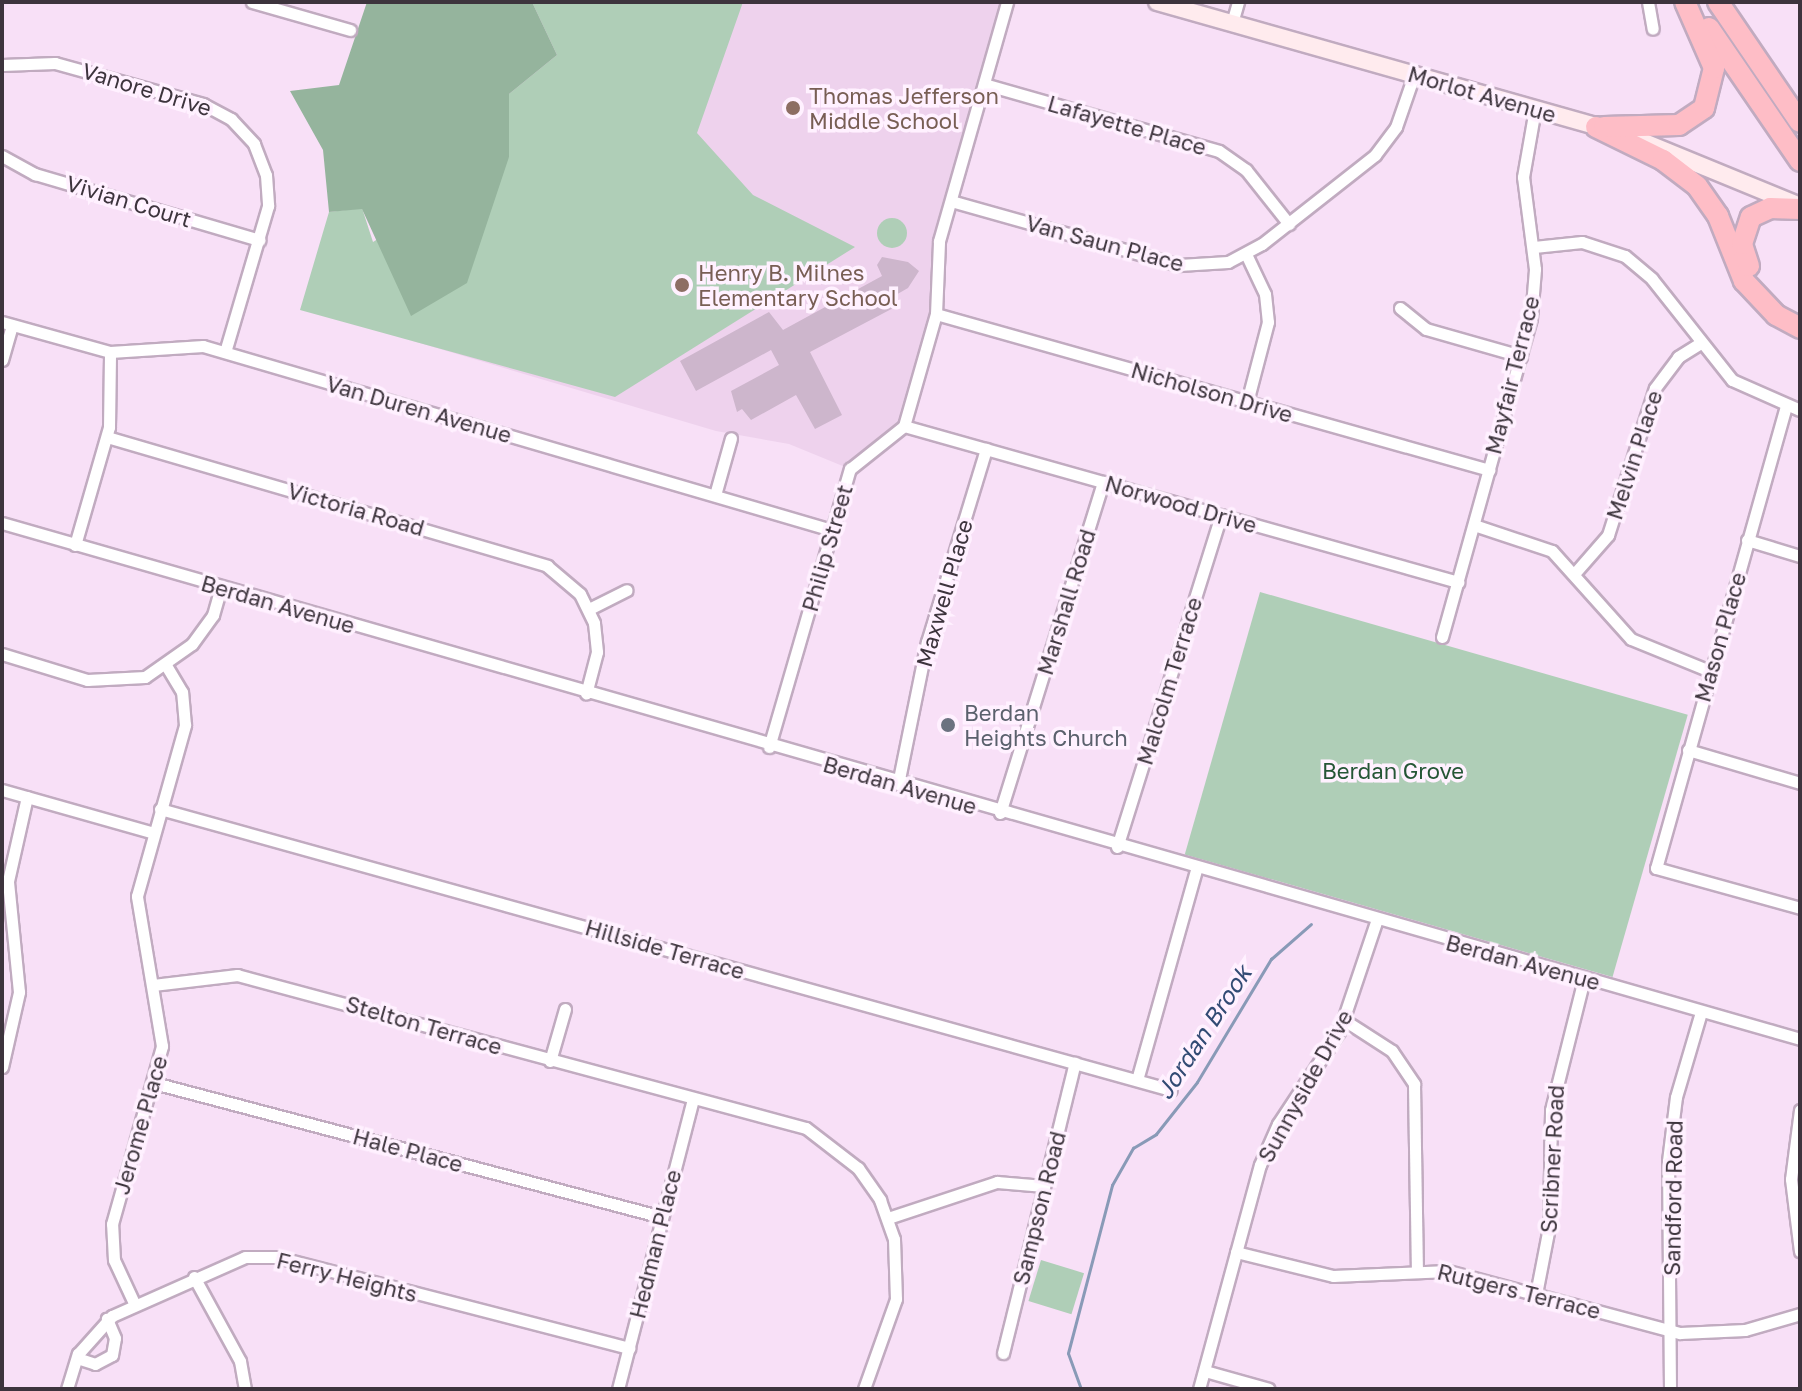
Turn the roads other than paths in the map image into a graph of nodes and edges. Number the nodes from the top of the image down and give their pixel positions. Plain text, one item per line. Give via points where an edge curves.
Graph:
1 (252, 2) edge
2 (1007, 2) edge
3 (1157, 2) edge
4 (1238, 2) edge
5 (1648, 2) edge
6 (1688, 2) edge
7 (1718, 2) edge
8 (1730, 2) edge
9 (1232, 23) junction
10 (1653, 29) dead end
11 (350, 30) dead end
12 (2, 65) edge
13 (1414, 75) junction
14 (984, 84) junction
15 (1800, 99) edge
16 (1535, 109) junction
17 (1800, 122) edge
18 (1596, 127) junction
19 (2, 156) edge
20 (1800, 161) edge
21 (951, 201) junction
22 (1800, 208) edge
23 (1289, 224) junction
24 (259, 240) junction
25 (1534, 247) junction
26 (1246, 254) junction
27 (1400, 308) dead end
28 (936, 314) junction
29 (1800, 315) edge
30 (7, 324) edge
31 (1800, 328) edge
32 (1700, 343) junction
33 (110, 352) junction
34 (225, 352) junction
35 (1521, 356) junction
36 (2, 360) edge
37 (1247, 402) junction
38 (1786, 406) junction
39 (1800, 410) edge
40 (904, 426) junction
41 (107, 437) junction
42 (731, 438) dead end
43 (986, 449) junction
44 (1489, 470) junction
45 (1103, 482) junction
46 (715, 495) junction
47 (1221, 515) junction
48 (2, 523) edge
49 (1474, 525) junction
50 (832, 530) junction
51 (1747, 540) junction
52 (75, 545) junction
53 (1800, 556) edge
54 (1574, 574) junction
55 (1458, 582) junction
56 (221, 587) junction
57 (627, 590) dead end
58 (589, 609) junction
59 (1442, 637) dead end
60 (2, 654) edge
61 (167, 667) junction
62 (1710, 671) junction
63 (586, 694) junction
64 (769, 747) junction
65 (1688, 750) junction
66 (1800, 783) edge
67 (898, 784) junction
68 (2, 790) edge
69 (27, 797) junction
70 (160, 809) junction
71 (1000, 813) junction
72 (154, 833) junction
73 (1117, 847) junction
74 (1196, 870) junction
75 (1800, 908) edge
76 (1376, 922) junction
77 (1584, 979) junction
78 (153, 985) junction
79 (565, 1009) dead end
80 (1701, 1012) junction
81 (1344, 1020) junction
82 (1800, 1039) edge
83 (5, 1048) edge
84 (550, 1061) junction
85 (1075, 1063) junction
86 (2, 1067) edge
87 (1137, 1080) junction
88 (154, 1083) junction
89 (1171, 1090) dead end
90 (693, 1099) junction
91 (1800, 1110) edge
92 (1044, 1186) junction
93 (662, 1217) junction
94 (888, 1218) junction
95 (1800, 1251) edge
96 (1236, 1252) junction
97 (1417, 1268) junction
98 (194, 1277) junction
99 (1536, 1294) junction
100 (134, 1303) junction
101 (1800, 1314) edge
102 (107, 1319) junction
103 (1672, 1331) junction
104 (629, 1348) junction
105 (1003, 1353) dead end
106 (77, 1358) junction
107 (1205, 1371) junction
108 (67, 1389) edge
109 (245, 1389) edge
110 (618, 1389) edge
111 (864, 1389) edge
112 (1199, 1389) edge
113 (1269, 1389) edge
114 (1670, 1389) edge

1 - 11 street
2 - 14 street
3 - 9 street, Morlot Avenue
4 - 9 street
5 - 10 street
6 - 18 highway via 1714,68 1704,108 1679,125
6 - 20 highway
7 - 17 highway
8 - 15 highway
9 - 13 street, Morlot Avenue
12 - 24 street, Vanore Drive via 74,67 203,104 231,119 254,144 266,175 268,206
13 - 16 street, Morlot Avenue
13 - 23 street, Van Saun Place via 1396,127 1375,155
14 - 21 street
14 - 23 street, Lafayette Place via 1219,151 1246,170
16 - 18 street, Morlot Avenue
16 - 25 street, Mayfair Terrace via 1523,177
18 - 22 street, Morlot Avenue
18 - 31 highway via 1655,155 1697,186 1718,216 1744,281 1776,315
19 - 24 street, Vivian Court via 35,174
21 - 26 street, Van Saun Place via 1179,265 1213,266
21 - 28 street via 936,255
22 - 29 highway via 1760,211 1746,224 1742,244 1762,285
23 - 26 street, Van Saun Place
24 - 34 street, Vanore Drive
25 - 32 street via 1582,242 1625,256 1652,279
25 - 35 street, Mayfair Terrace via 1534,293
26 - 37 street via 1265,294 1268,322
27 - 35 street via 1426,329
28 - 37 street, Nicholson Drive
28 - 40 street
30 - 33 street, Van Duren Avenue
30 - 36 street
32 - 38 street via 1743,388
32 - 54 street, Melvin Place via 1678,357 1655,388 1608,535
33 - 34 street, Van Duren Avenue via 188,343
33 - 41 street
34 - 46 street, Van Duren Avenue
35 - 44 street, Mayfair Terrace
37 - 44 street, Nicholson Drive
38 - 39 street
38 - 51 street, Mason Place
40 - 43 street, Norwood Drive
40 - 50 street, Philip Street via 850,469
41 - 52 street
41 - 58 street, Victoria Road via 532,561 560,574
42 - 46 street
43 - 45 street, Norwood Drive
43 - 67 street, Maxwell Place via 927,642
44 - 49 street, Mayfair Terrace
45 - 47 street, Norwood Drive
45 - 71 street, Marshall Road
46 - 50 street, Van Duren Avenue
47 - 55 street, Norwood Drive
47 - 73 street, Malcolm Terrace
48 - 52 street, Berdan Avenue
49 - 54 street via 1540,545
49 - 55 street, Mayfair Terrace
50 - 64 street, Philip Street
51 - 53 street
51 - 62 street, Mason Place
52 - 56 street, Berdan Avenue
54 - 62 street via 1631,639
55 - 59 street, Mayfair Terrace
56 - 61 street via 213,615
56 - 63 street, Berdan Avenue
57 - 58 street
58 - 63 street, Victoria Road via 597,652
60 - 61 street via 111,682
61 - 70 street, Jerome Place via 186,713
62 - 65 street, Mason Place
63 - 64 street, Berdan Avenue
64 - 67 street, Berdan Avenue
65 - 66 street
65 - 75 street, Mason Place via 1656,868
67 - 71 street, Berdan Avenue
68 - 69 street
69 - 72 street
69 - 83 street via 8,881 20,974
70 - 72 street, Jerome Place
70 - 85 street, Hillside Terrace
71 - 73 street, Berdan Avenue
72 - 78 street, Jerome Place via 137,906
73 - 74 street, Berdan Avenue
74 - 76 street, Berdan Avenue
74 - 87 street
76 - 77 street, Berdan Avenue
76 - 81 street, Sunnyside Drive
77 - 80 street, Berdan Avenue
77 - 99 street, Scribner Road via 1551,1110 1549,1227
78 - 84 street, Stelton Terrace via 237,975
78 - 88 street, Jerome Place via 162,1033
79 - 84 street
80 - 82 street, Berdan Avenue
80 - 103 street, Sandford Road via 1671,1125
81 - 96 street, Sunnyside Drive via 1267,1146
81 - 97 street via 1392,1051 1414,1084
83 - 86 street
84 - 90 street, Stelton Terrace
85 - 87 street, Hillside Terrace
85 - 92 street, Sampson Road
87 - 89 street, Hillside Terrace
88 - 93 street, Hale Place
88 - 100 street, Jerome Place via 112,1224 114,1260
90 - 93 street, Hedman Place
90 - 94 street, Stelton Terrace via 790,1123 827,1141 870,1183
91 - 95 street via 1791,1179
92 - 94 street via 997,1182
92 - 105 street, Sampson Road
93 - 104 street, Hedman Place
94 - 111 street, Stelton Terrace via 897,1260 896,1299
96 - 97 street, Rutgers Terrace via 1333,1276
96 - 107 street, Sunnyside Drive
97 - 99 street, Rutgers Terrace
98 - 100 street, Ferry Heights
98 - 104 street, Ferry Heights via 245,1257 277,1257
98 - 109 street via 240,1361
99 - 103 street, Rutgers Terrace
100 - 102 street, Ferry Heights
101 - 103 street, Rutgers Terrace via 1724,1333
102 - 106 street, Ferry Heights
102 - 106 street via 116,1348 112,1355 95,1364
103 - 114 street, Sandford Road
104 - 110 street, Hedman Place
106 - 108 street, Ferry Heights
107 - 112 street, Sunnyside Drive
107 - 113 street

